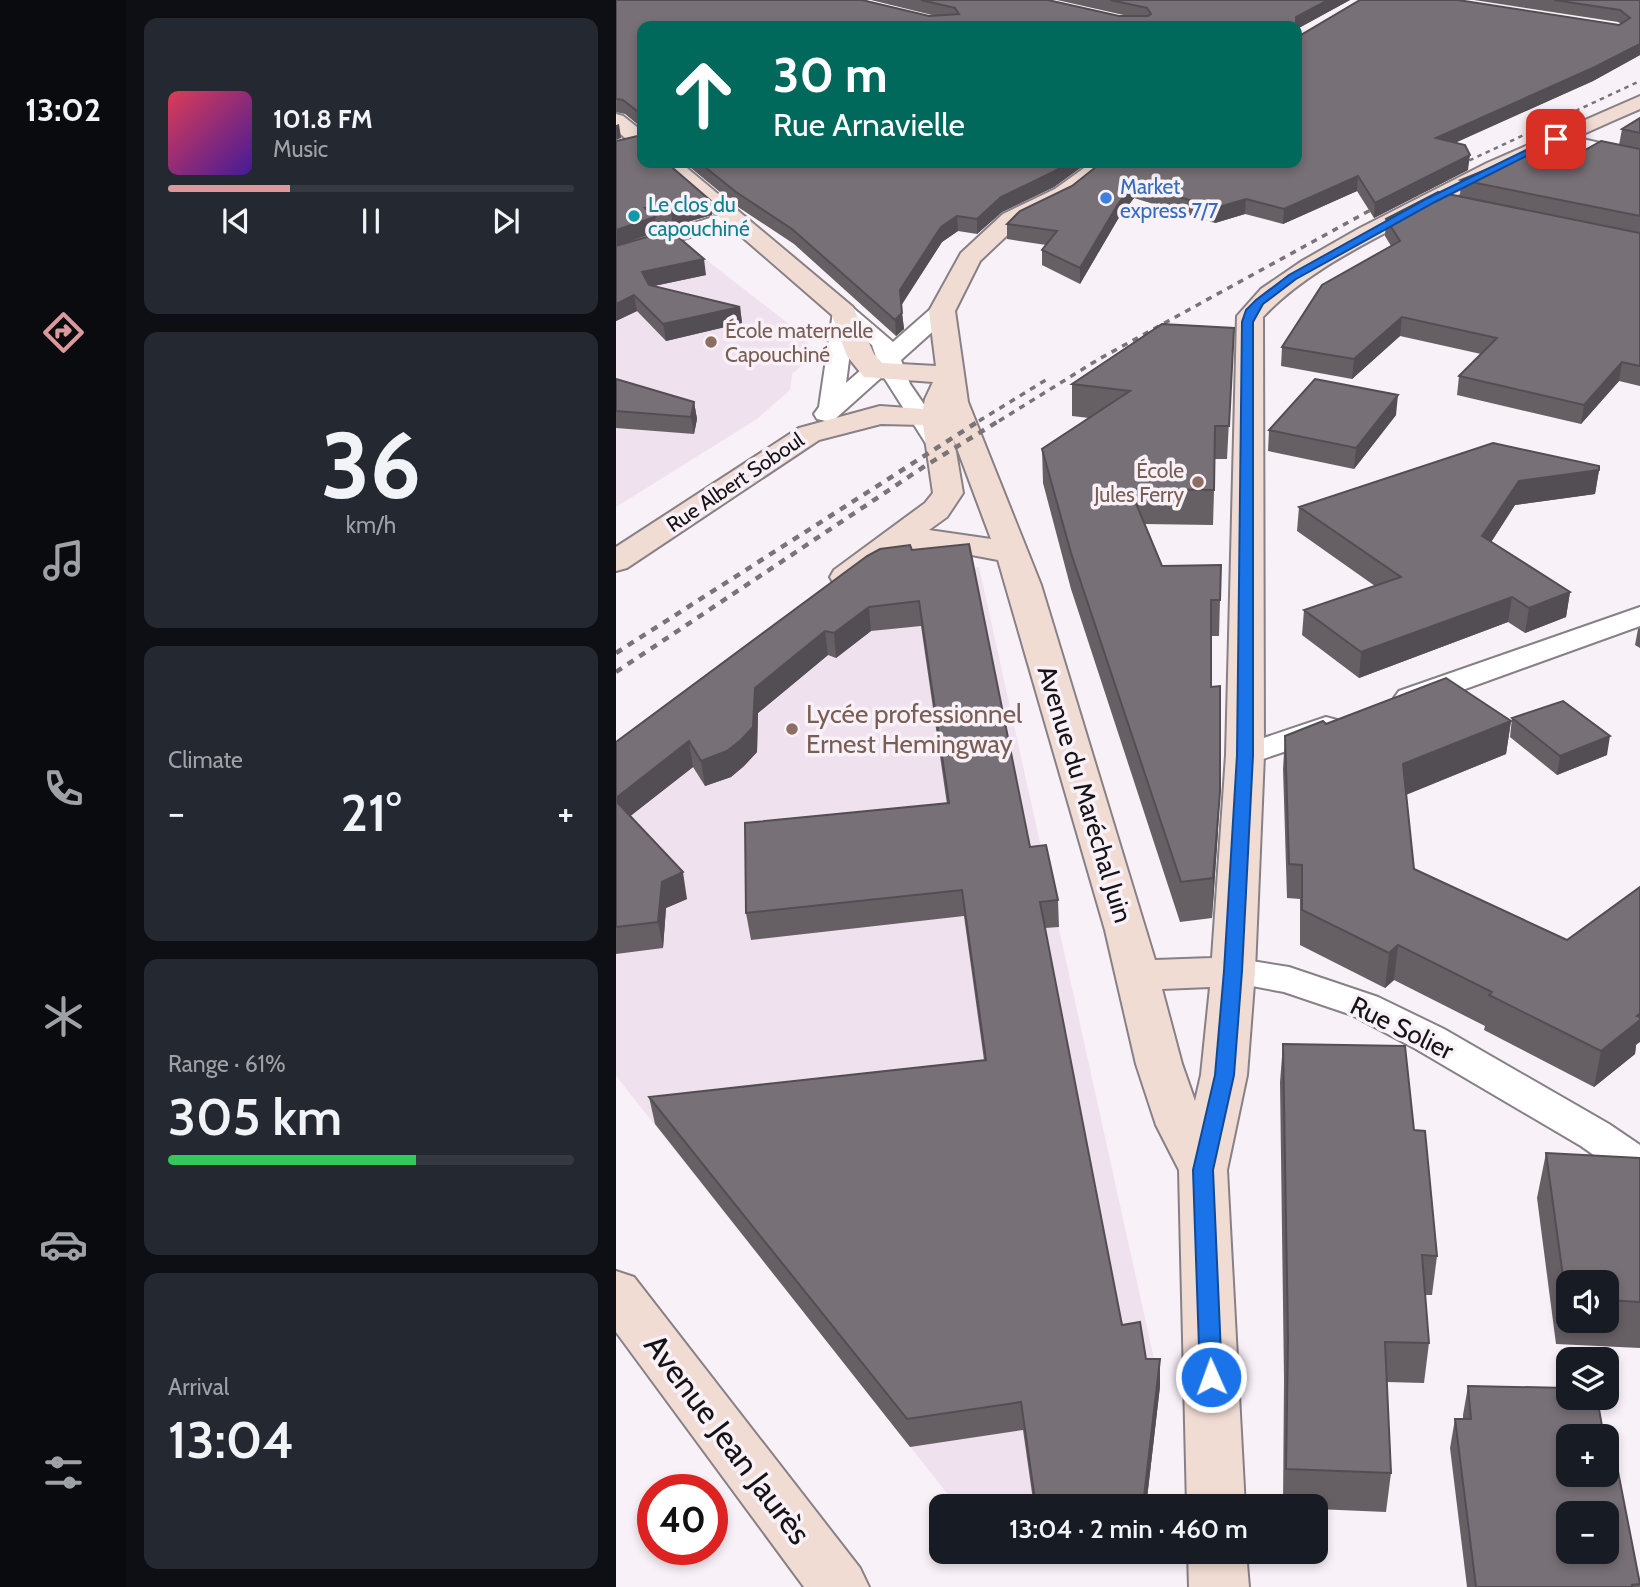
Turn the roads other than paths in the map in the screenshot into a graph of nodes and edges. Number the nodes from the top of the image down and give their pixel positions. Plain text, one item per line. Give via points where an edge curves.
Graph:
1 (1640, 102) edge
2 (616, 120) edge
3 (637, 137) edge
4 (1556, 139) junction
5 (637, 142) edge
6 (616, 148) edge
7 (1640, 158) edge
8 (674, 168) edge
9 (1098, 168) edge
10 (732, 217) junction
11 (616, 255) edge
12 (844, 312) junction
13 (942, 312) junction
14 (885, 367) junction
15 (951, 375) junction
16 (831, 408) junction
17 (920, 416) junction
18 (809, 434) junction
19 (939, 445) junction
20 (899, 539) junction
21 (1013, 553) junction
22 (616, 561) edge
23 (819, 596) edge
24 (1640, 616) edge
25 (1245, 755) junction
26 (1233, 971) junction
27 (1138, 976) junction
28 (1640, 1166) edge
29 (1203, 1170) junction
30 (616, 1292) edge
31 (1215, 1494) edge
32 (839, 1587) edge

1 - 4 street
2 - 3 street
4 - 7 street
4 - 25 street via 1444,202 1292,277 1267,294 1250,316
5 - 6 street
8 - 10 street
9 - 13 street via 1063,194 1011,219 970,258
10 - 11 street
10 - 12 street
12 - 14 street via 861,356
12 - 16 street
13 - 14 street, Rue Albert Soboul
13 - 15 street, Avenue du Maréchal Juin
14 - 15 street
14 - 16 street, Rue Albert Soboul
14 - 17 street
15 - 19 street via 937,397
15 - 21 street, Avenue du Maréchal Juin via 954,402
16 - 18 street, Rue Albert Soboul
17 - 18 street via 871,416
17 - 19 street
18 - 22 street, Rue Albert Soboul
19 - 20 street via 948,493 936,510
20 - 21 street via 945,540
20 - 23 street
21 - 27 street, Avenue du Maréchal Juin
24 - 25 street
25 - 26 street
26 - 27 street, Rue Solier
26 - 28 street, Rue Solier via 1289,980 1365,1006 1560,1114
26 - 29 street via 1224,1075
27 - 29 street, Avenue du Maréchal Juin via 1159,1064 1180,1125
29 - 31 street, Avenue du Maréchal Juin
30 - 32 street, Avenue Jean Jaurès

